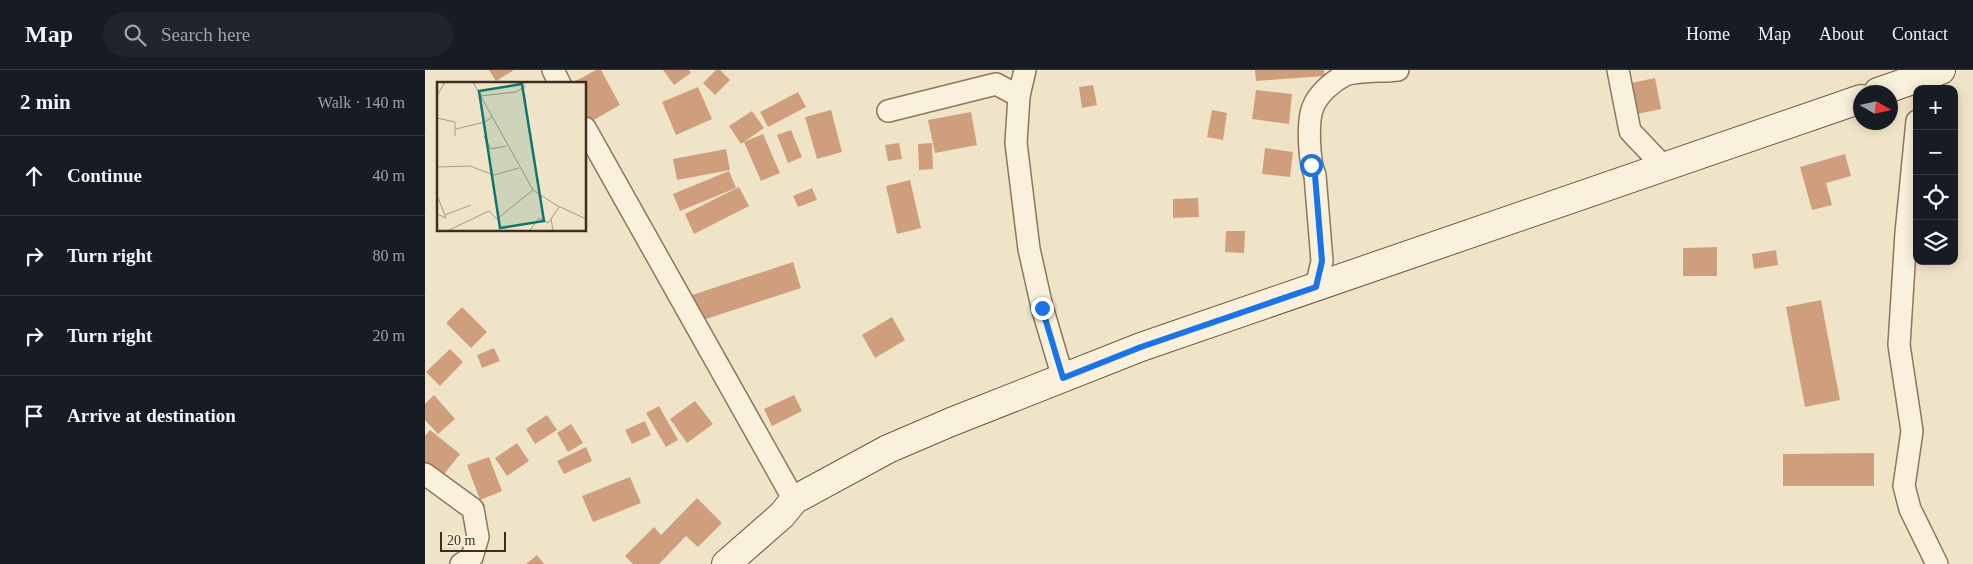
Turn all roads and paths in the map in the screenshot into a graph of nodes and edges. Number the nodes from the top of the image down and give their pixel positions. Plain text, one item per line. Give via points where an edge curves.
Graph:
1 (553, 70) edge
2 (1025, 70) edge
3 (1398, 70) edge
4 (1618, 70) edge
5 (1926, 79) edge
6 (559, 82) edge
7 (1898, 87) edge
8 (1019, 96) junction
9 (1853, 102) edge
10 (888, 111) dead end
11 (586, 130) edge
12 (1916, 130) edge
13 (1664, 167) junction
14 (1316, 287) junction
15 (1063, 378) junction
16 (425, 474) edge
17 (794, 500) junction
18 (461, 564) edge
19 (726, 564) edge
20 (1937, 564) edge

1 - 6 street
2 - 8 street
3 - 14 street via 1366,70 1346,75 1327,87 1313,107 1311,165 1315,175 1322,261
4 - 13 street via 1630,131
5 - 7 street
8 - 10 street via 996,84
8 - 15 street via 1015,143 1029,249
9 - 13 street
11 - 17 street
12 - 20 street via 1899,345 1912,431 1904,486 1910,508
13 - 14 street
14 - 15 street via 1141,347
15 - 17 street via 888,449
16 - 18 street via 473,508 478,537 472,557
17 - 19 street via 783,515

